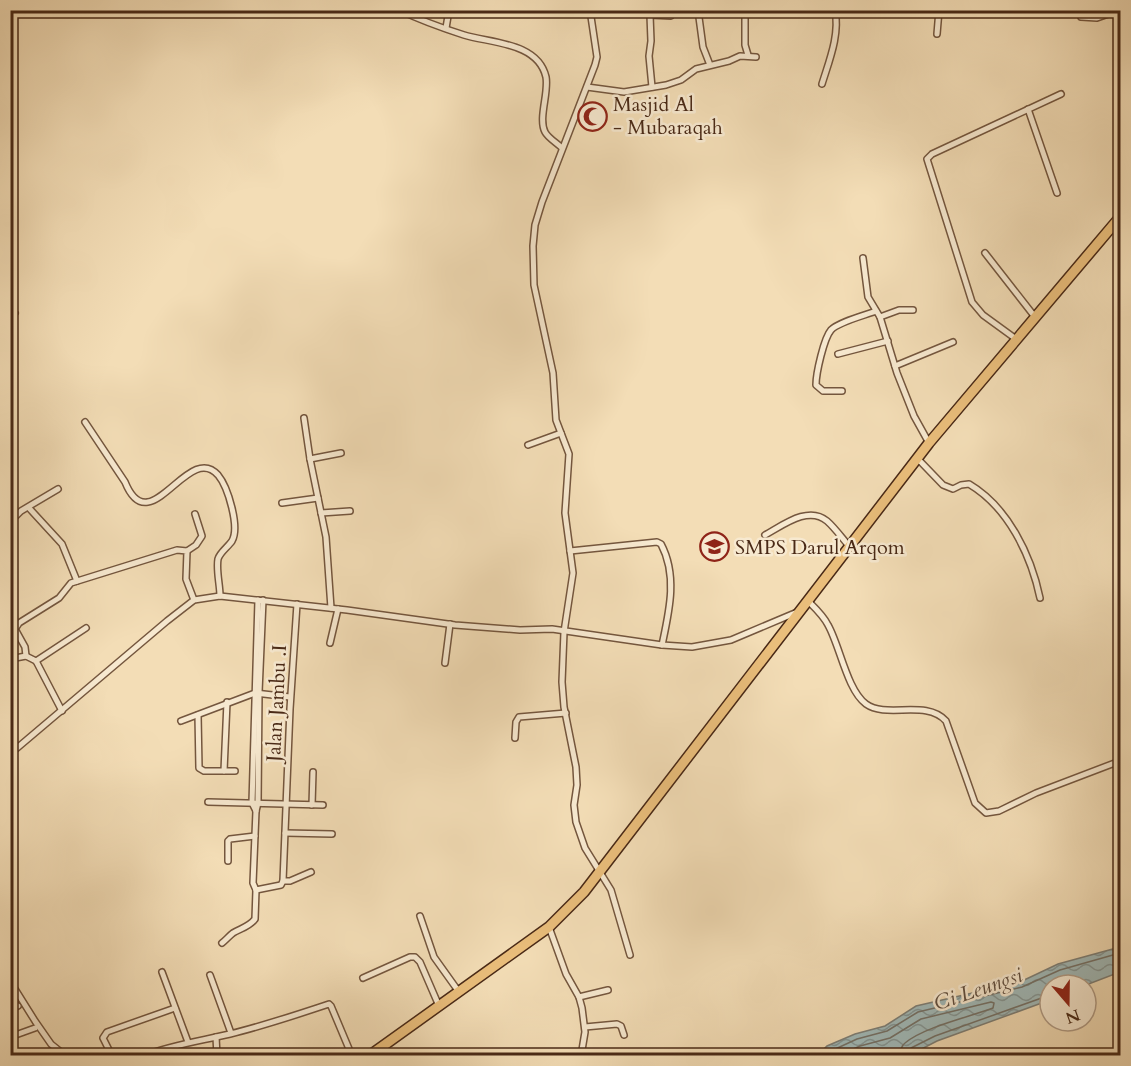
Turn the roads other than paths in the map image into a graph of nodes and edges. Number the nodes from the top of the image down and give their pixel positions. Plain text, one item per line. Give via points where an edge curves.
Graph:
1 (399, 10) edge
2 (449, 10) edge
3 (590, 10) edge
4 (674, 10) edge
5 (698, 10) edge
6 (745, 10) edge
7 (835, 10) edge
8 (939, 10) edge
9 (1120, 10) edge
10 (1081, 17) dead end
11 (446, 28) junction
12 (937, 34) dead end
13 (748, 55) junction
14 (756, 57) dead end
15 (710, 65) junction
16 (822, 84) dead end
17 (587, 87) junction
18 (652, 87) junction
19 (1061, 94) dead end
20 (1028, 109) junction
21 (562, 147) junction
22 (1056, 193) dead end
23 (1120, 217) edge
24 (985, 253) dead end
25 (863, 258) dead end
26 (913, 310) dead end
27 (876, 311) junction
28 (880, 317) junction
29 (1035, 317) junction
30 (1016, 339) junction
31 (888, 341) junction
32 (953, 342) dead end
33 (838, 354) dead end
34 (895, 366) junction
35 (842, 391) dead end
36 (304, 418) dead end
37 (85, 422) dead end
38 (561, 433) junction
39 (929, 443) junction
40 (528, 445) dead end
41 (341, 453) dead end
42 (917, 458) junction
43 (309, 459) junction
44 (58, 489) dead end
45 (318, 498) junction
46 (282, 503) dead end
47 (29, 508) junction
48 (350, 511) dead end
49 (321, 513) junction
50 (10, 514) edge
51 (195, 514) dead end
52 (765, 535) dead end
53 (849, 546) junction
54 (187, 551) junction
55 (570, 551) junction
56 (77, 581) junction
57 (220, 596) junction
58 (1040, 598) dead end
59 (194, 600) junction
60 (261, 600) junction
61 (807, 600) junction
62 (297, 604) junction
63 (332, 608) junction
64 (338, 609) junction
65 (797, 613) junction
66 (450, 624) junction
67 (13, 628) edge
68 (86, 628) dead end
69 (564, 632) junction
70 (330, 643) dead end
71 (662, 645) junction
72 (26, 656) junction
73 (10, 659) edge
74 (36, 661) junction
75 (445, 663) dead end
76 (257, 692) junction
77 (290, 697) junction
78 (228, 702) junction
79 (62, 711) junction
80 (566, 713) junction
81 (198, 715) junction
82 (181, 721) dead end
83 (515, 738) dead end
84 (10, 754) edge
85 (1120, 761) edge
86 (224, 771) junction
87 (235, 771) dead end
88 (313, 772) dead end
89 (208, 802) dead end
90 (255, 803) junction
91 (286, 804) junction
92 (312, 805) junction
93 (323, 805) dead end
94 (285, 833) junction
95 (332, 834) dead end
96 (255, 836) junction
97 (228, 861) dead end
98 (311, 872) dead end
99 (599, 872) junction
100 (283, 881) junction
101 (256, 890) junction
102 (420, 916) dead end
103 (549, 927) junction
104 (222, 943) dead end
105 (630, 955) dead end
106 (162, 972) dead end
107 (210, 975) dead end
108 (363, 978) dead end
109 (10, 981) edge
110 (608, 990) dead end
111 (459, 992) junction
112 (579, 997) junction
113 (18, 1006) dead end
114 (438, 1006) junction
115 (175, 1008) junction
116 (10, 1009) edge
117 (585, 1027) junction
118 (35, 1028) dead end
119 (231, 1034) junction
120 (624, 1035) dead end
121 (10, 1037) edge
122 (216, 1037) junction
123 (188, 1042) junction
124 (56, 1050) dead end
125 (39, 1056) edge
126 (66, 1056) edge
127 (112, 1056) edge
128 (143, 1056) edge
129 (217, 1056) edge
130 (352, 1056) edge
131 (369, 1056) edge
132 (581, 1056) edge

1 - 11 street
2 - 11 street
3 - 17 street via 597,57
4 - 18 street via 671,16 650,15
5 - 15 street
6 - 13 street
7 - 16 street via 834,42
8 - 12 street
9 - 10 street via 1097,18
11 - 21 street via 505,44 531,56 546,77 545,132
13 - 14 street
13 - 15 street
15 - 18 street via 677,82
17 - 18 street via 615,92
17 - 21 street
19 - 20 street
20 - 22 street
20 - 30 street via 927,159 972,302
21 - 38 street via 535,225 533,246 534,285
23 - 29 main road
24 - 29 street
25 - 27 street via 868,297
26 - 28 street
27 - 28 street
27 - 35 street via 830,332 816,385 823,391
28 - 31 street
29 - 30 main road
30 - 39 main road
31 - 33 street
31 - 34 street
32 - 34 street
34 - 39 street
36 - 43 street
37 - 57 street via 129,492 140,500 158,499 195,470 206,468 218,476 229,498 235,528 233,539 218,559
38 - 40 street
38 - 55 street via 569,454 565,504
39 - 42 main road
41 - 43 street
42 - 53 main road
42 - 58 street via 943,485 953,489 969,484 1003,513 1033,568
43 - 45 street
44 - 47 street
45 - 46 street
45 - 49 street
47 - 50 street via 16,516
47 - 56 street via 62,544
48 - 49 street
49 - 63 street
51 - 54 street via 202,536
52 - 53 street via 797,518 814,516 826,521
53 - 61 main road
54 - 56 street via 166,552
54 - 59 street via 186,579
55 - 69 street via 573,573
55 - 71 street via 661,544 672,592
56 - 67 street via 68,585 59,598
57 - 59 street
57 - 60 street
59 - 79 street
60 - 62 street
60 - 76 street
61 - 65 main road
61 - 85 street via 830,627 852,684 865,703 878,708 925,710 942,716 975,802 986,813
62 - 63 street
62 - 77 street, Jalan Jambu .I
63 - 64 street
64 - 66 street
64 - 70 street
65 - 71 street via 711,645
65 - 99 main road
66 - 69 street
66 - 75 street
67 - 72 street via 25,646
68 - 74 street
69 - 71 street
69 - 80 street via 562,682
72 - 73 street
72 - 74 street
74 - 79 street
76 - 77 street
76 - 78 street
76 - 90 street
77 - 91 street, Jalan Jambu .I
78 - 81 street
78 - 86 street
79 - 84 street
80 - 83 street via 519,717
80 - 99 street via 576,766 576,822
81 - 82 street
81 - 86 street via 200,768
86 - 87 street
88 - 92 street
89 - 90 street
90 - 91 street
90 - 96 street
91 - 92 street
91 - 94 street, Jalan Jambu .I
92 - 93 street
94 - 95 street
94 - 100 street, Jalan Jambu .I
96 - 97 street via 230,839
96 - 101 street
98 - 100 street
99 - 103 main road
99 - 105 street via 614,897
100 - 101 street via 281,885
101 - 104 street via 254,921
102 - 111 street via 434,957
103 - 111 main road
103 - 112 street
106 - 115 street
107 - 119 street
108 - 114 street via 415,957
109 - 126 street via 46,1036
110 - 112 street
111 - 114 main road
112 - 117 street
113 - 116 street
114 - 131 main road
115 - 123 street
115 - 127 street via 107,1032 103,1038
117 - 120 street via 617,1024
117 - 132 street
118 - 121 street
119 - 122 street
119 - 130 street via 329,1004
122 - 123 street
122 - 129 street
123 - 128 street
124 - 125 street

